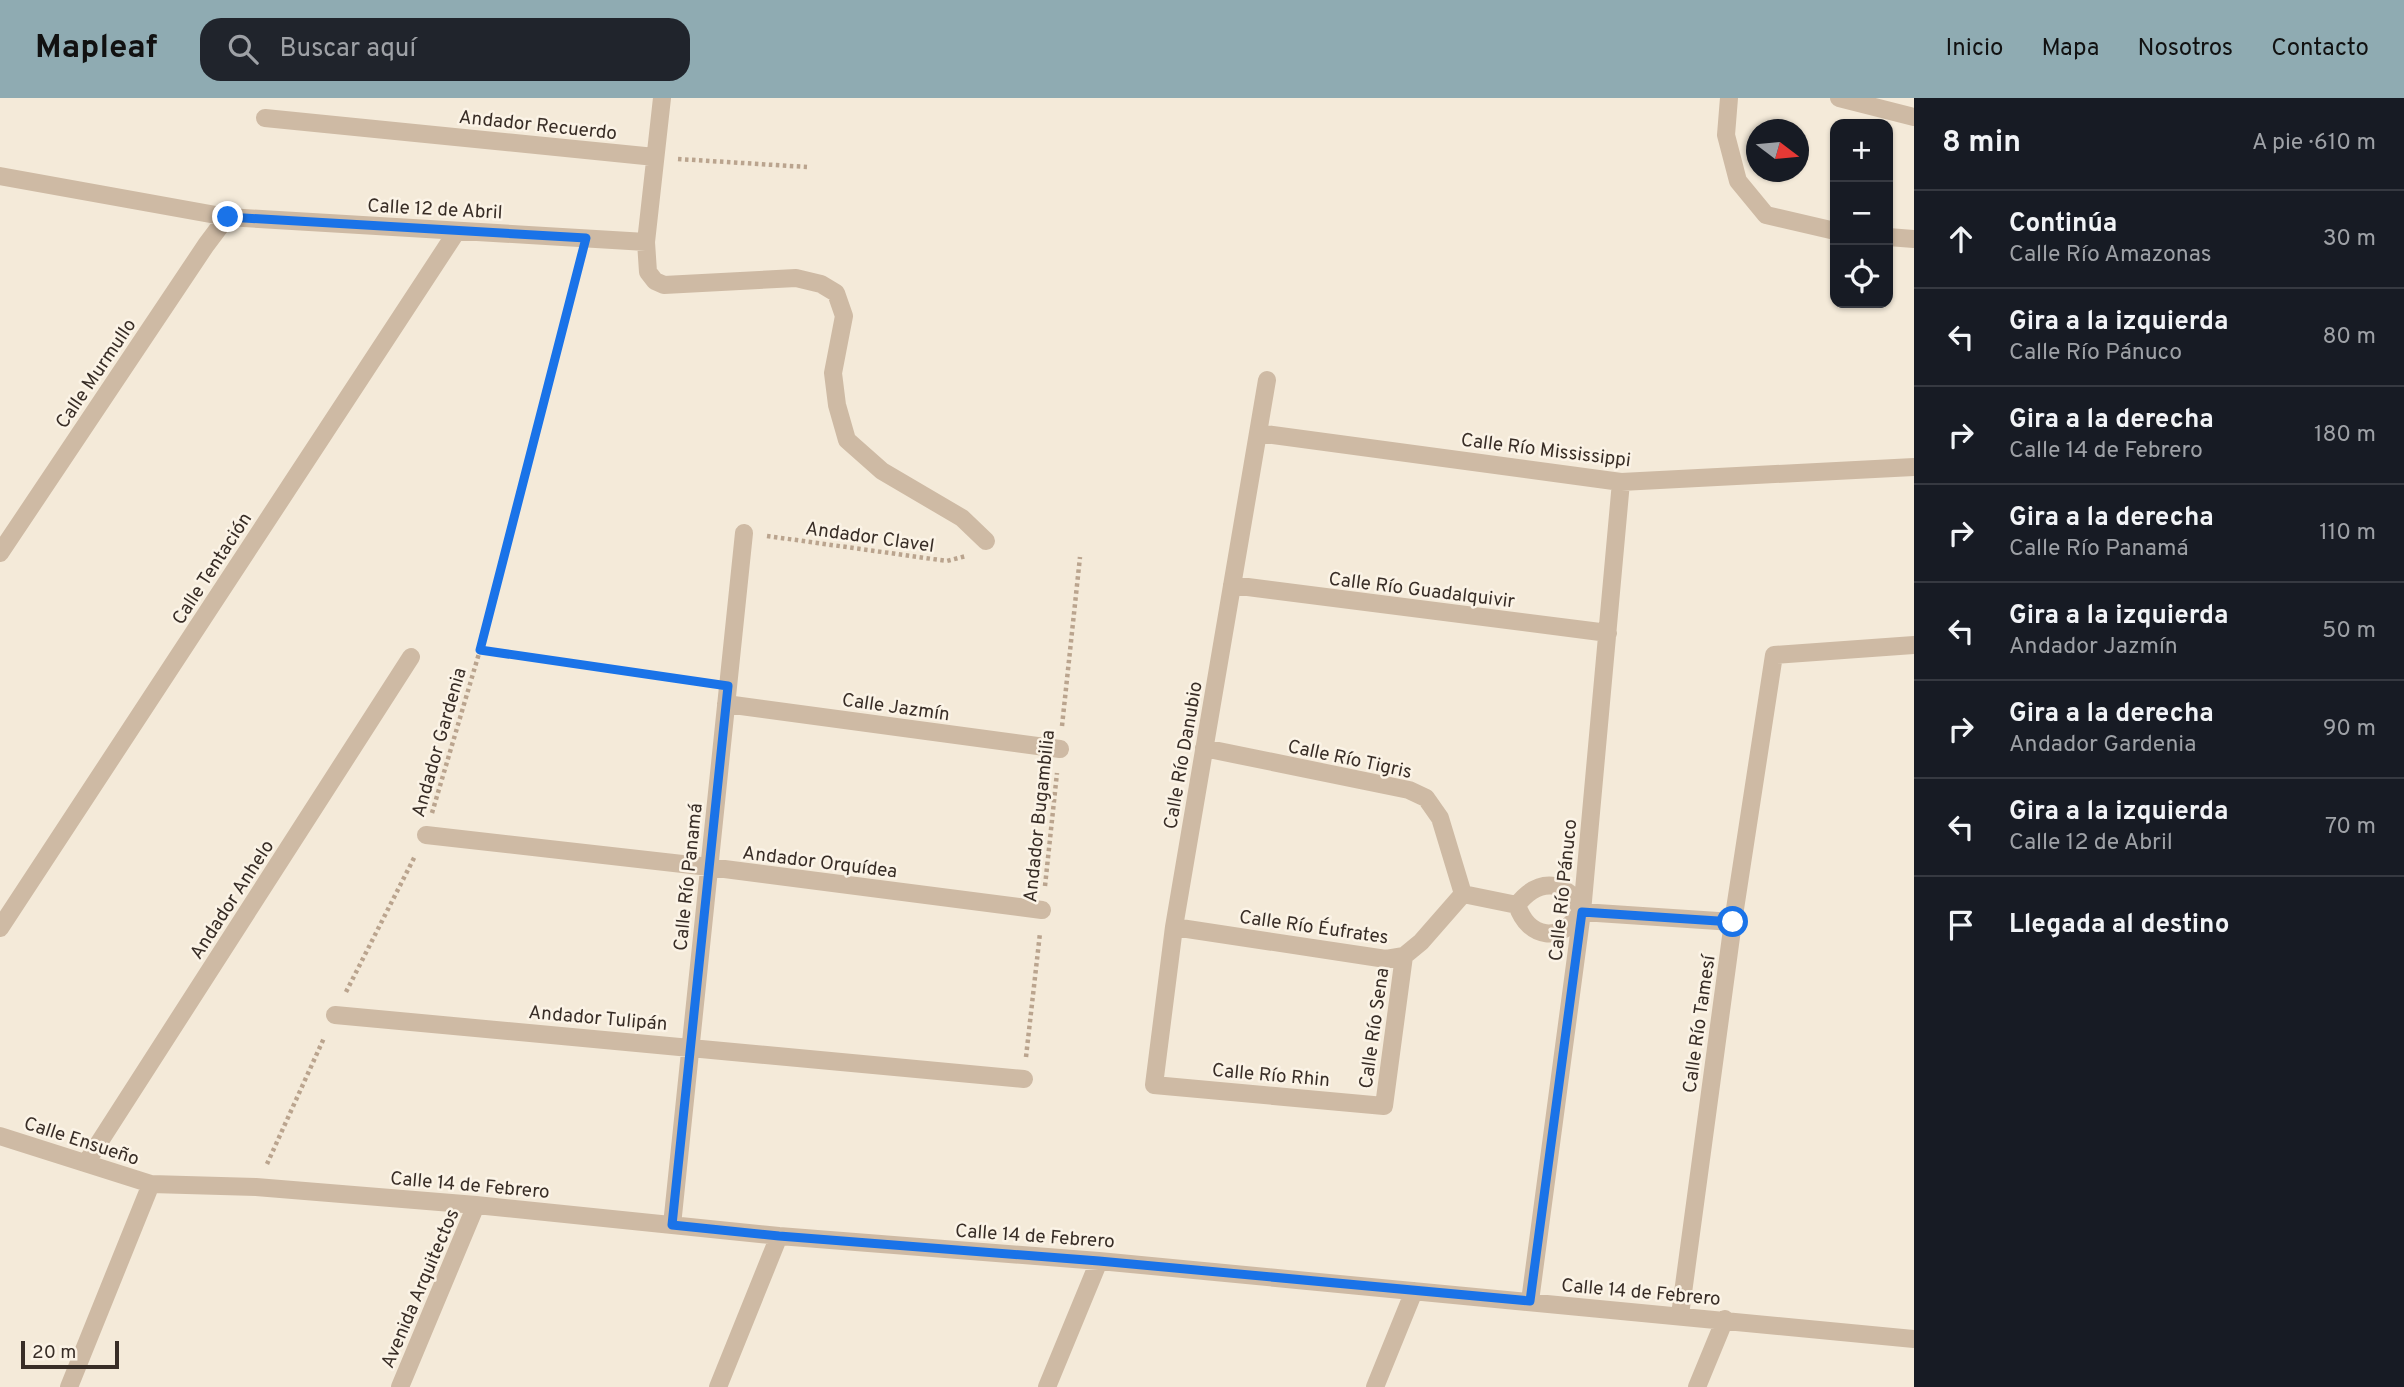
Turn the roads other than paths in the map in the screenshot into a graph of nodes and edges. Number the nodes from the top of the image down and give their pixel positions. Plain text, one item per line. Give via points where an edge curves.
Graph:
1 (662, 98) edge
2 (1729, 98) edge
3 (1839, 98) edge
4 (1914, 117) edge
5 (265, 118) dead end
6 (655, 157) junction
7 (0, 176) edge
8 (228, 217) junction
9 (1830, 230) edge
10 (457, 231) junction
11 (1893, 237) edge
12 (1914, 239) edge
13 (646, 242) junction
14 (1268, 380) dead end
15 (1258, 433) junction
16 (1914, 467) edge
17 (1621, 482) junction
18 (744, 533) road end
19 (986, 541) road end
20 (0, 553) edge
21 (1232, 585) junction
22 (1608, 634) junction
23 (1914, 645) edge
24 (411, 657) dead end
25 (726, 704) junction
26 (1204, 748) junction
27 (1060, 749) road end
28 (426, 835) road end
29 (709, 867) junction
30 (1463, 894) junction
31 (1517, 905) junction
32 (1042, 911) road end
33 (1582, 912) junction
34 (1733, 922) junction
35 (1174, 927) junction
36 (0, 928) edge
37 (1404, 956) junction
38 (335, 1015) road end
39 (690, 1046) junction
40 (1024, 1079) road end
41 (1154, 1085) joint
42 (1384, 1105) joint
43 (0, 1136) edge
44 (86, 1163) junction
45 (151, 1184) junction
46 (477, 1205) junction
47 (672, 1225) junction
48 (779, 1236) junction
49 (1099, 1261) junction
50 (1414, 1290) junction
51 (1530, 1301) junction
52 (1680, 1315) junction
53 (1724, 1320) junction
54 (1914, 1339) edge
55 (69, 1387) edge
56 (400, 1387) edge
57 (718, 1387) edge
58 (1047, 1387) edge
59 (1375, 1387) edge
60 (1697, 1387) edge

1 - 6 street
2 - 9 street via 1726,135 1738,181 1766,215
3 - 4 street
5 - 6 street, Andador Recuerdo
6 - 13 street
7 - 8 street, Calle 12 de Abril
8 - 10 street, Calle 12 de Abril
8 - 20 street, Calle Murmullo
10 - 13 street, Calle 12 de Abril
10 - 36 street, Calle Tentación
11 - 12 street
13 - 19 street via 648,272 664,285 796,278 836,293 844,316 833,373 847,440 881,471 962,518
14 - 15 street, Calle Río Danubio
15 - 17 street, Calle Río Mississippi
15 - 21 street, Calle Río Danubio
16 - 17 street, Calle Río Mississippi
17 - 22 street, Calle Río Pánuco
18 - 25 street, Calle Río Panamá
21 - 22 street, Calle Río Guadalquivir
21 - 26 street, Calle Río Danubio
22 - 33 street, Calle Río Pánuco
23 - 34 street, Calle Río Tamesí via 1774,655
24 - 44 street, Andador Anhelo
25 - 27 street, Calle Jazmín
25 - 29 street, Calle Río Panamá
26 - 30 street, Calle Río Tigris via 1409,790 1426,798 1440,818
26 - 35 street, Calle Río Danubio
28 - 29 street, Andador Orquídea
29 - 32 street, Andador Orquídea
29 - 39 street, Calle Río Panamá
30 - 31 street
30 - 37 street, Calle Río Éufrates
31 - 33 street via 1538,887 1552,885 1566,890
31 - 33 street via 1532,929 1546,933 1561,932
33 - 34 street
33 - 51 street, Calle Río Pánuco
34 - 52 street, Calle Río Tamesí
35 - 37 street, Calle Río Éufrates via 1386,959
35 - 41 street, Calle Río Danubio
37 - 42 street, Calle Río Sena
38 - 39 street, Andador Tulipán
39 - 40 street, Andador Tulipán
39 - 47 street, Calle Río Panamá
41 - 42 street, Calle Río Rhin
43 - 44 street, Calle Ensueño
44 - 45 street, Calle Ensueño
45 - 46 street, Calle 14 de Febrero via 256,1187
45 - 55 street
46 - 47 street, Calle 14 de Febrero
46 - 56 street, Avenida Arquitectos
47 - 48 street, Calle 14 de Febrero
48 - 49 street, Calle 14 de Febrero
48 - 57 street
49 - 50 street, Calle 14 de Febrero
49 - 58 street
50 - 51 street, Calle 14 de Febrero
50 - 59 street
51 - 52 street, Calle 14 de Febrero
52 - 53 street, Calle 14 de Febrero
53 - 54 street, Calle 14 de Febrero
53 - 60 street

